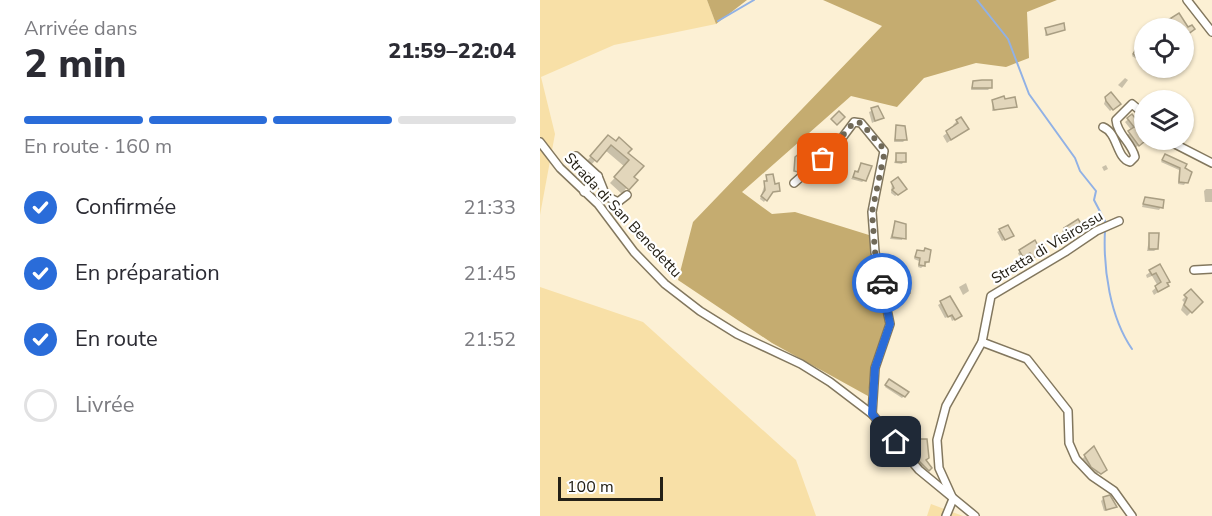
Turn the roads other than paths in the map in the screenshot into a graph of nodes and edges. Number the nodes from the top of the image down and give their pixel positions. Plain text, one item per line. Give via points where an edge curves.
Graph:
1 (1187, 0) edge
2 (1212, 32) edge
3 (1134, 106) edge
4 (1104, 127) dead end
5 (540, 142) edge
6 (1187, 150) edge
7 (576, 156) dead end
8 (1212, 163) edge
9 (598, 176) junction
10 (794, 183) dead end
11 (584, 192) junction
12 (627, 195) dead end
13 (1119, 221) dead end
14 (1212, 269) edge
15 (1194, 270) dead end
16 (982, 342) junction
17 (872, 414) junction
18 (953, 499) junction
19 (946, 516) edge
20 (975, 516) edge
21 (1132, 516) edge

1 - 2 street
3 - 4 street via 1116,120 1134,151 1130,162 1124,159
5 - 11 street, Strada di San Benedettu
6 - 8 street
7 - 9 street
9 - 11 street
9 - 12 street via 606,196 618,202
10 - 17 street via 836,146 854,122 867,128 884,151 872,212 875,252 890,324 875,368
11 - 17 street, Strada di San Benedettu via 665,284 700,311 737,334 801,364
13 - 16 street, Stretta di Visirossu via 991,296
14 - 15 street
16 - 18 street, Stretta di Visirossu via 946,406 937,440 939,468
16 - 21 street via 1028,359 1068,411 1070,444 1076,459 1114,491
17 - 18 street, Strada di San Benedettu via 919,470
18 - 19 street
18 - 20 street, Strada di San Benedettu

